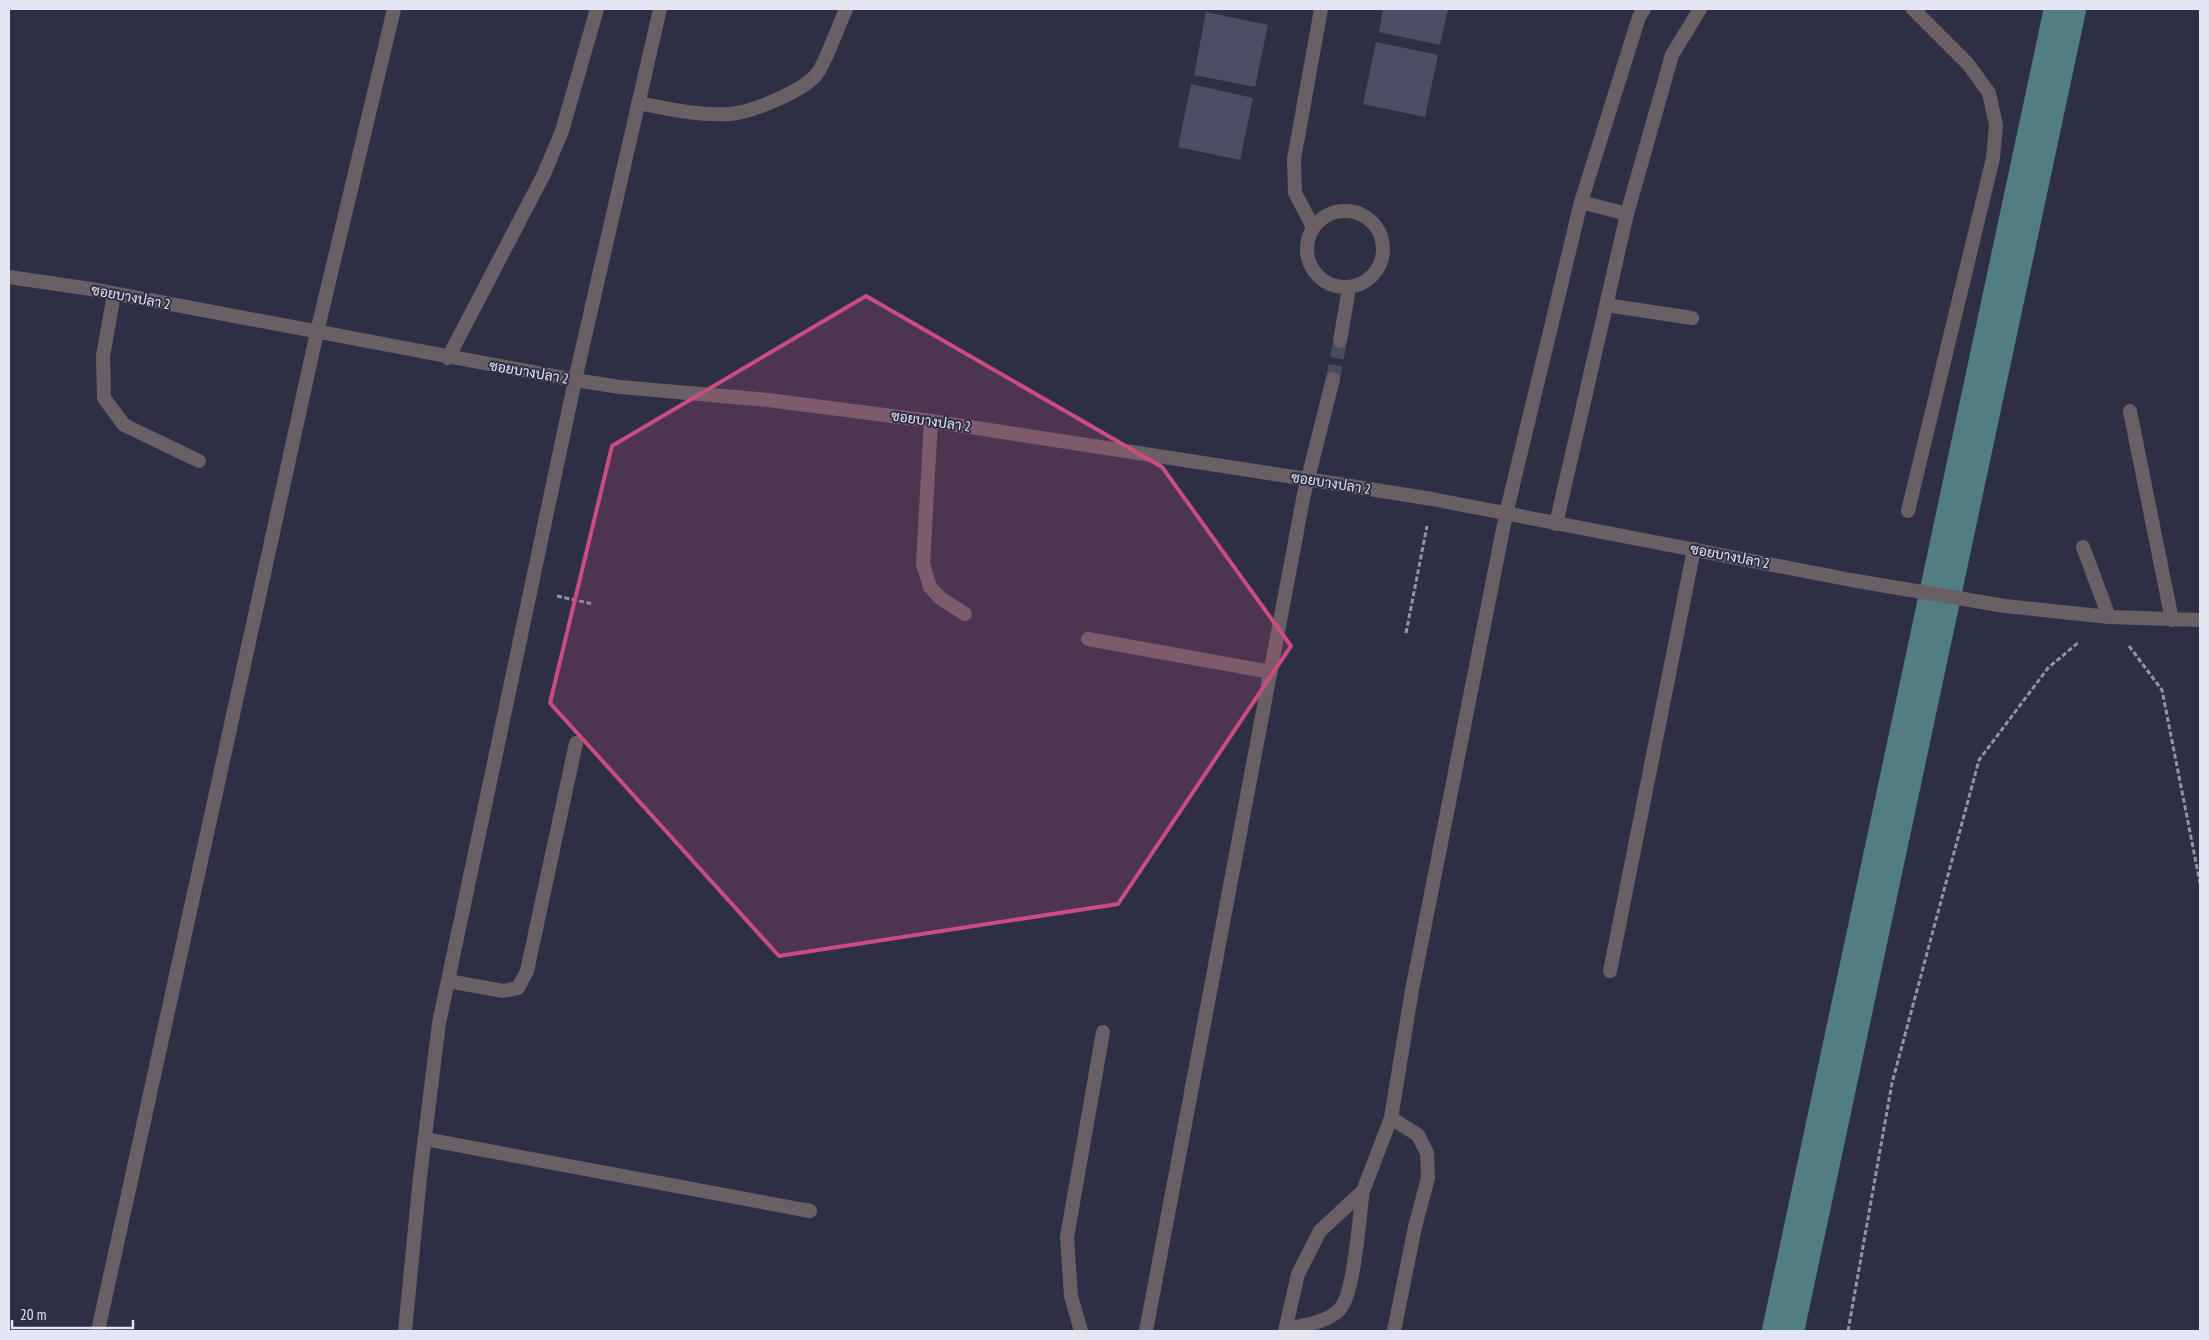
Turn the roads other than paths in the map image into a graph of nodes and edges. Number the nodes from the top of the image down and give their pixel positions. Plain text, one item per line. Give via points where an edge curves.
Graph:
1 (394, 9) edge
2 (598, 9) edge
3 (660, 9) edge
4 (846, 9) edge
5 (1321, 9) edge
6 (1644, 9) edge
7 (1700, 9) edge
8 (1913, 9) edge
9 (638, 103) junction
10 (1581, 202) junction
11 (1627, 214) junction
12 (1313, 227) junction
13 (9, 277) edge
14 (1350, 288) junction
15 (114, 294) junction
16 (1606, 305) junction
17 (1692, 318) dead end
18 (317, 332) junction
19 (1340, 341) tunnel mouth
20 (448, 358) junction
21 (1333, 379) tunnel mouth
22 (575, 380) junction
23 (2130, 410) dead end
24 (931, 421) junction
25 (199, 461) dead end
26 (1307, 479) junction
27 (1908, 511) dead end
28 (1506, 514) junction
29 (1556, 524) junction
30 (2083, 547) dead end
31 (1694, 549) junction
32 (964, 614) dead end
33 (2109, 617) junction
34 (2172, 620) junction
35 (2200, 620) edge
36 (1088, 639) dead end
37 (1271, 672) junction
38 (576, 743) dead end
39 (1610, 971) dead end
40 (448, 980) junction
41 (1103, 1032) dead end
42 (1391, 1118) junction
43 (425, 1139) junction
44 (1363, 1191) junction
45 (810, 1211) dead end
46 (1285, 1330) edge
47 (98, 1331) edge
48 (405, 1331) edge
49 (1081, 1331) edge
50 (1146, 1331) edge
51 (1394, 1331) edge

1 - 18 street
2 - 20 street via 562,131 544,174
3 - 9 street
4 - 9 street via 817,74 776,101 731,114 687,112
5 - 12 street via 1294,159 1295,193
6 - 10 street
7 - 11 street via 1672,55
8 - 27 street via 1968,64 1989,92 1996,125 1993,158
9 - 22 street
10 - 11 street
10 - 28 street
11 - 16 street
12 - 14 street via 1306,244 1308,261 1317,277 1332,286
12 - 14 street via 1327,214 1346,210 1365,216 1378,229 1384,248 1380,266 1367,281
13 - 15 street, ซอยบางปลา 2
14 - 19 street
15 - 18 street, ซอยบางปลา 2
15 - 25 street via 103,356 104,398 124,425
16 - 17 street
16 - 29 street
18 - 20 street, ซอยบางปลา 2
18 - 47 street
20 - 22 street, ซอยบางปลา 2
21 - 26 street
22 - 24 street, ซอยบางปลา 2
22 - 40 street
23 - 34 street
24 - 26 street, ซอยบางปลา 2
24 - 32 street via 923,564 930,587
26 - 28 street, ซอยบางปลา 2
26 - 37 street
28 - 29 street, ซอยบางปลา 2
28 - 42 street via 1412,990
29 - 31 street, ซอยบางปลา 2
30 - 33 street
31 - 33 street, ซอยบางปลา 2 via 2004,606
31 - 39 street
33 - 34 street, ซอยบางปลา 2
34 - 35 street, ซอยบางปลา 2
36 - 37 street
37 - 50 street
38 - 40 street via 527,972 518,988 504,991
40 - 43 street
41 - 49 street via 1067,1237 1071,1296
42 - 44 street
42 - 51 street via 1418,1135 1427,1153 1428,1178
43 - 45 street
43 - 48 street
44 - 46 street via 1320,1231 1298,1274
44 - 46 street via 1350,1284 1341,1308 1326,1320

